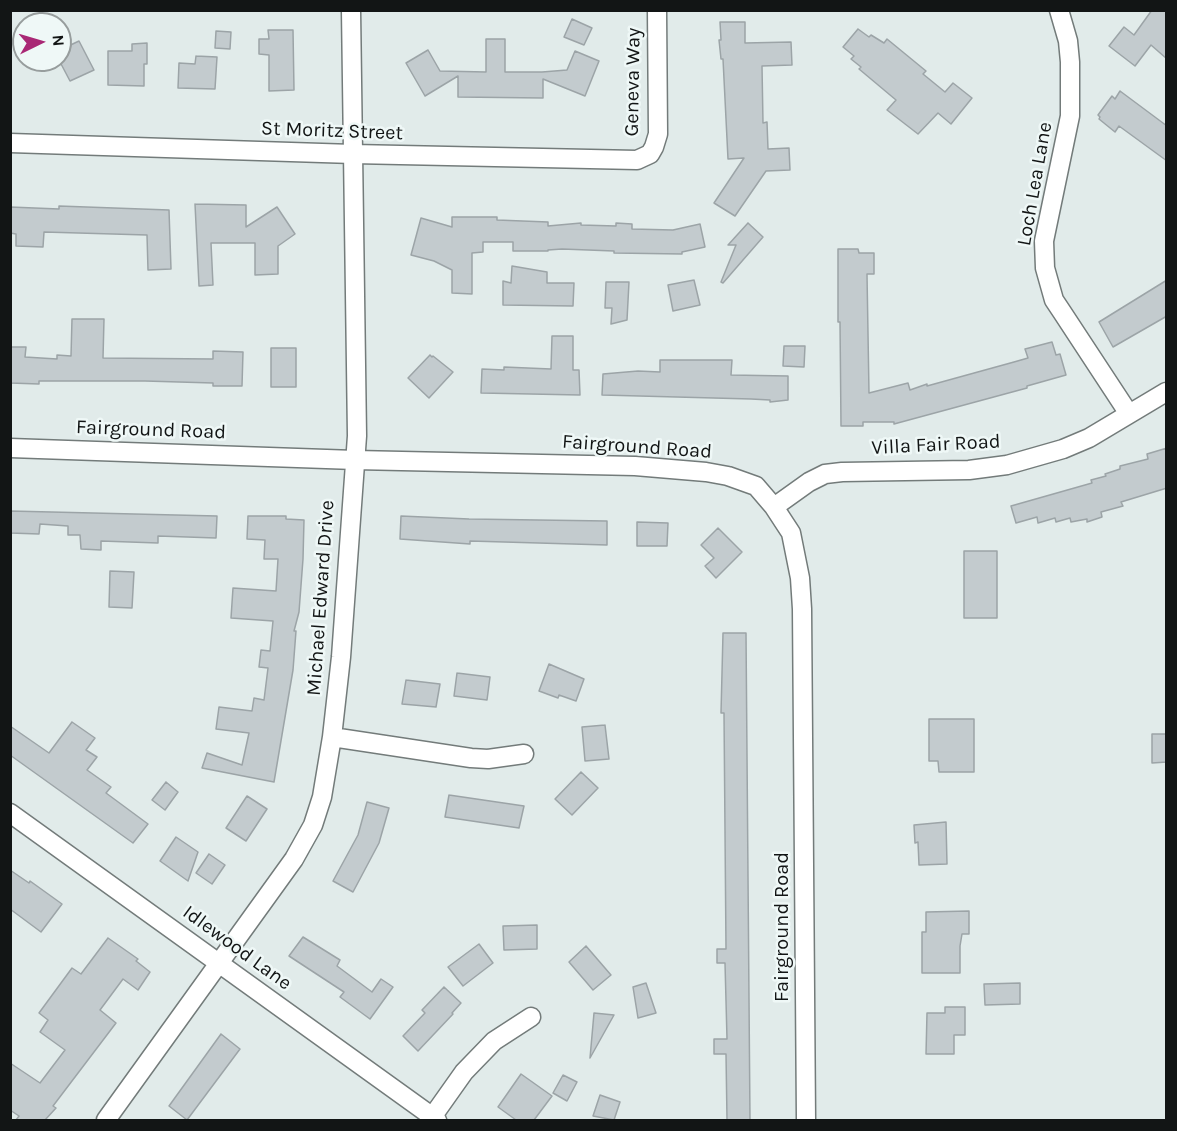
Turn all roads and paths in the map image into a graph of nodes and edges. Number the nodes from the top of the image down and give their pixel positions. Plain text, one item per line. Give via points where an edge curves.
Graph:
1 (351, 10) edge
2 (657, 10) edge
3 (1059, 10) edge
4 (10, 143) edge
5 (353, 154) junction
6 (650, 154) joint
7 (1167, 392) edge
8 (1129, 414) junction
9 (10, 448) edge
10 (355, 460) junction
11 (774, 507) junction
12 (332, 736) junction
13 (524, 754) dead end
14 (10, 813) edge
15 (219, 963) junction
16 (531, 1017) dead end
17 (433, 1119) edge
18 (106, 1120) edge
19 (806, 1120) edge

1 - 5 street, Michael Edward Drive
2 - 6 street, Geneva Way via 658,134
3 - 8 street, Loch Lea Lane via 1068,40 1070,116 1044,241 1045,268 1054,300
4 - 5 street, St Moritz Street
5 - 6 street, St Moritz Street via 637,160
5 - 10 street, Michael Edward Drive
7 - 8 street, Villa Fair Road
8 - 11 street, Villa Fair Road via 1063,449 1007,465 969,470 825,474
9 - 10 street, Fairground Road
10 - 11 street, Fairground Road via 635,466 706,472 756,486
10 - 12 street, Michael Edward Drive
11 - 19 street, Fairground Road via 788,526 796,551 802,609
12 - 13 street via 471,758
12 - 15 street, Michael Edward Drive via 313,825 294,859
14 - 15 street, Idlewood Lane
15 - 17 street, Idlewood Lane
15 - 18 street, Michael Edward Drive
16 - 17 street via 494,1041 464,1072

